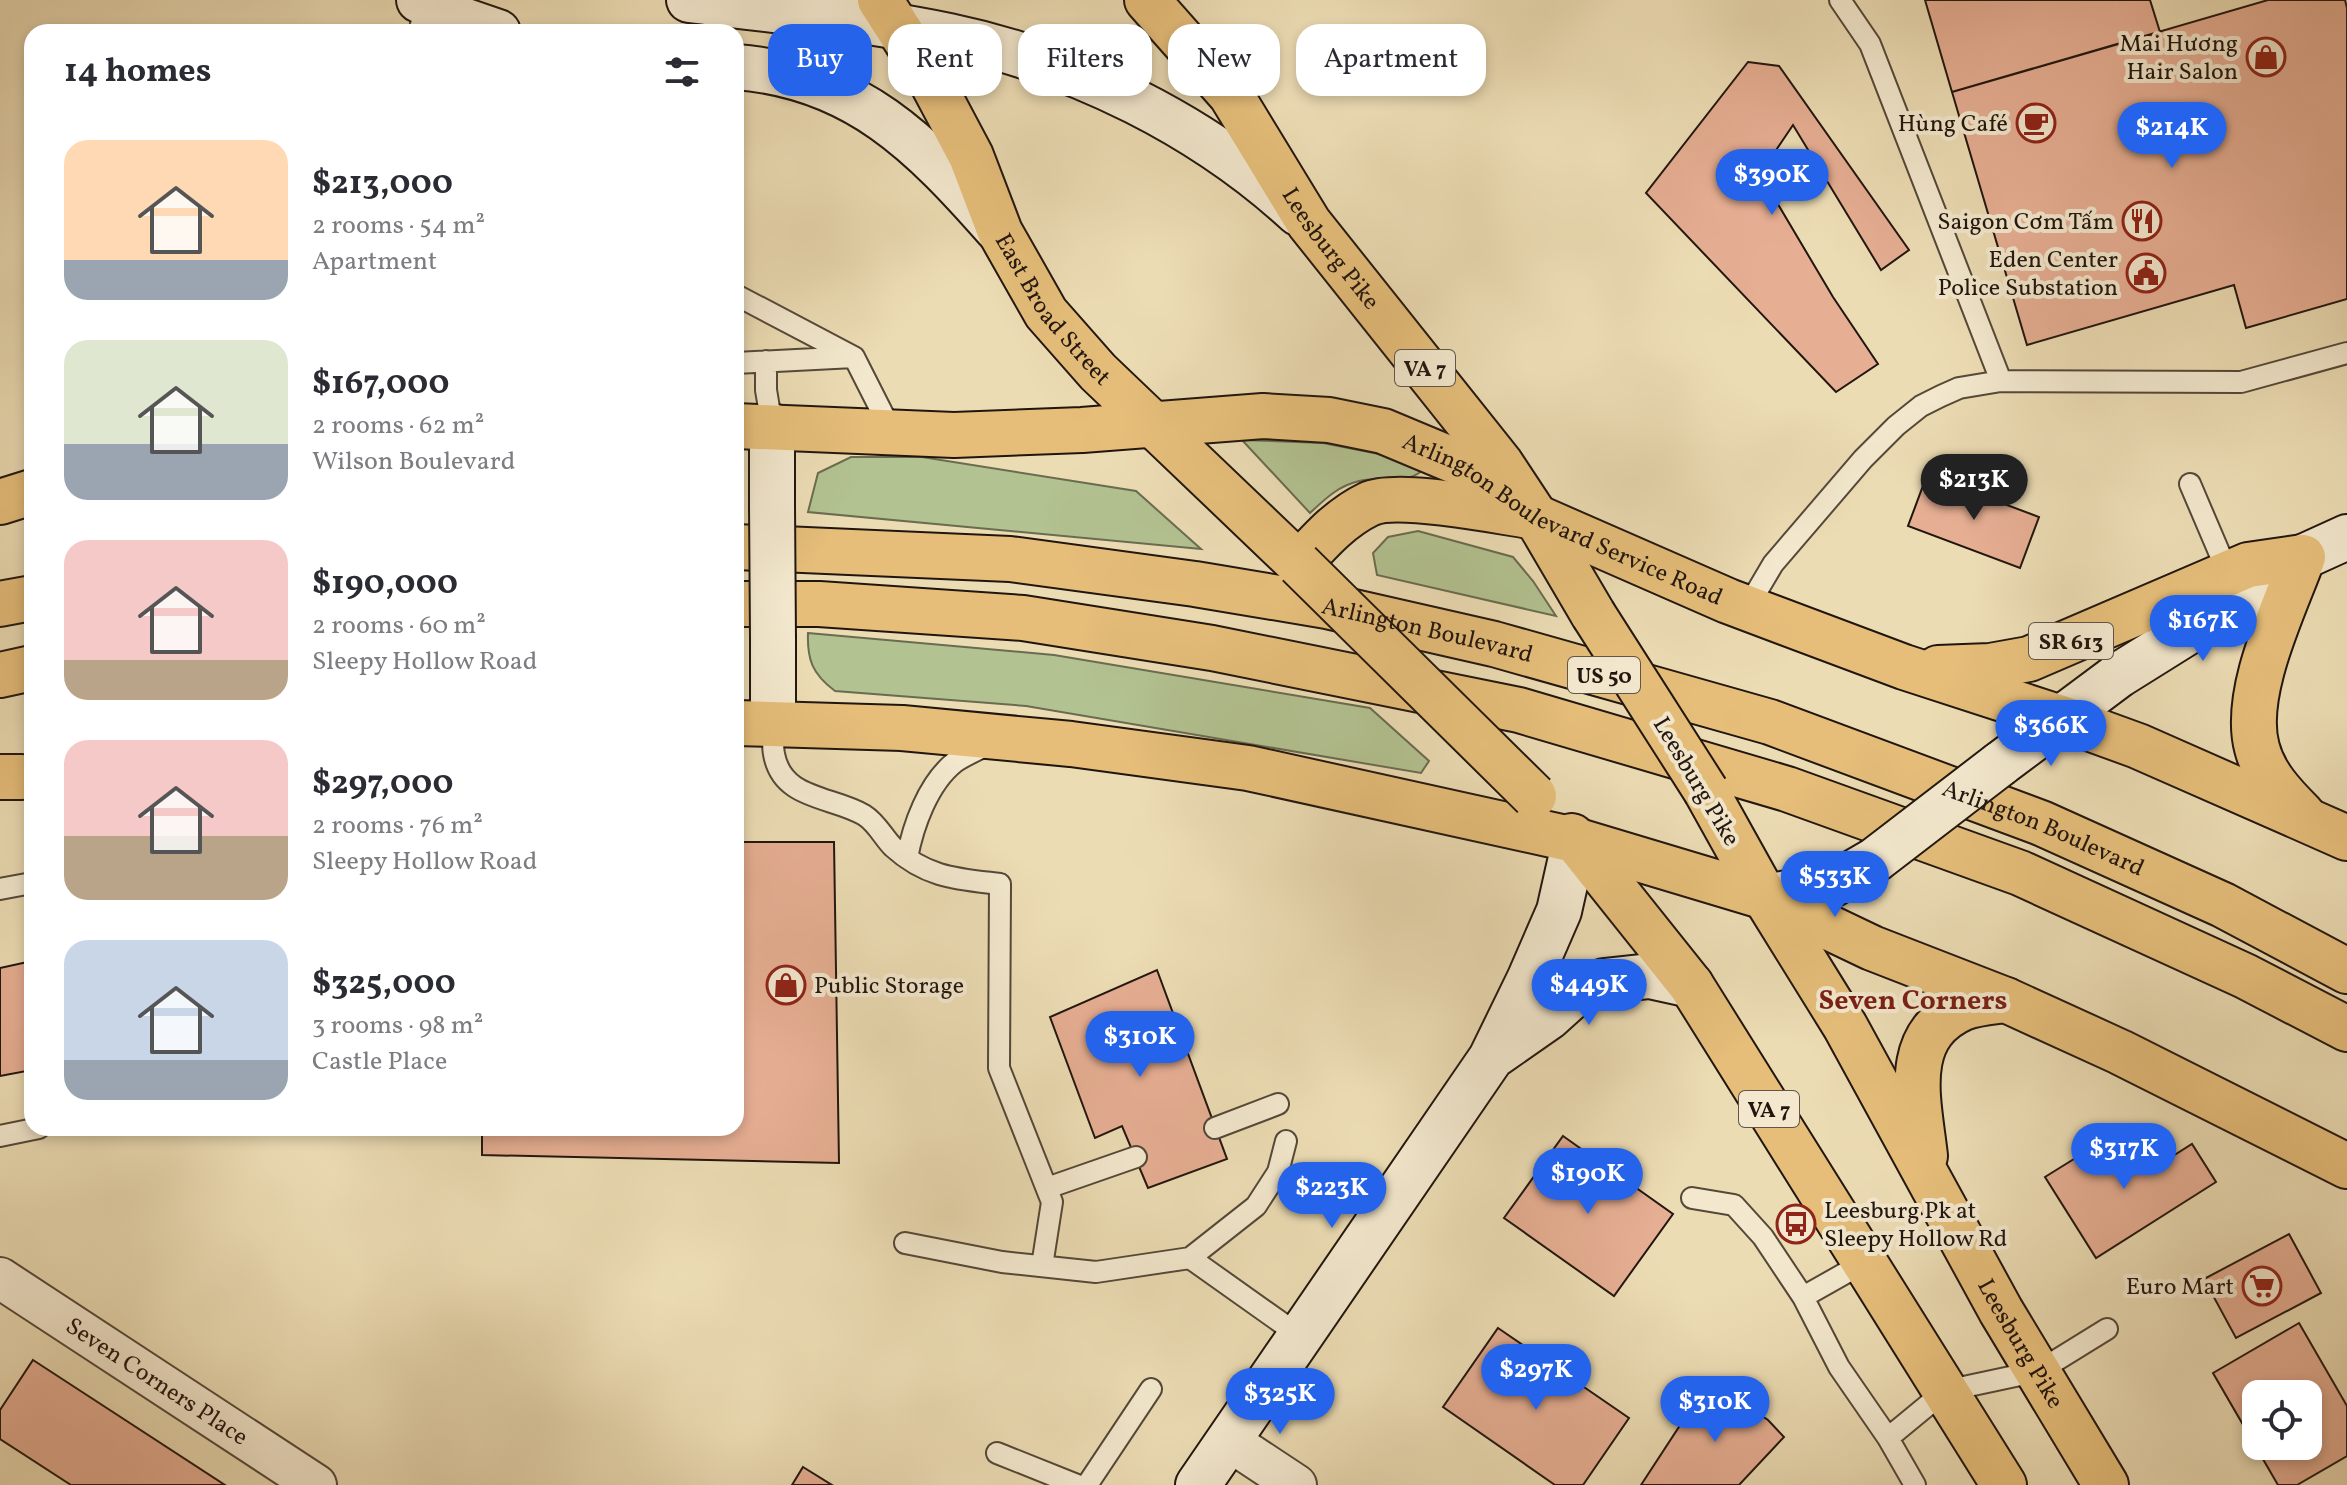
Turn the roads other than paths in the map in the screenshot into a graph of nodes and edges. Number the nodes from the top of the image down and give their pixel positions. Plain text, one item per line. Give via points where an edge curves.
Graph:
1 (689, 0) edge
2 (1147, 0) edge
3 (1840, 0) edge
4 (422, 12) edge
5 (888, 13) edge
6 (475, 24) edge
7 (744, 67) edge
8 (1309, 223) junction
9 (1000, 232) junction
10 (744, 299) edge
11 (2347, 353) edge
12 (854, 357) junction
13 (766, 361) junction
14 (744, 362) edge
15 (2001, 381) junction
16 (1153, 424) junction
17 (754, 426) edge
18 (892, 432) junction
19 (24, 476) edge
20 (0, 478) edge
21 (2190, 484) dead end
22 (24, 494) edge
23 (0, 502) edge
24 (1536, 517) junction
25 (2347, 537) edge
26 (744, 547) edge
27 (2303, 557) junction
28 (1299, 564) junction
29 (2228, 573) junction
30 (24, 600) edge
31 (0, 604) edge
32 (744, 604) edge
33 (1747, 608) junction
34 (1904, 667) junction
35 (24, 670) edge
36 (0, 675) edge
37 (2061, 718) junction
38 (755, 723) edge
39 (1001, 737) junction
40 (2307, 819) junction
41 (2347, 838) edge
42 (1575, 840) junction
43 (907, 858) junction
44 (24, 884) edge
45 (0, 889) edge
46 (1765, 897) junction
47 (2347, 971) edge
48 (1691, 985) junction
49 (2006, 1000) junction
50 (2347, 1029) edge
51 (1491, 1058) junction
52 (1278, 1104) dead end
53 (1215, 1128) dead end
54 (24, 1131) edge
55 (0, 1136) edge
56 (1286, 1141) dead end
57 (1136, 1157) dead end
58 (2347, 1166) edge
59 (1926, 1174) junction
60 (1047, 1188) junction
61 (1692, 1198) dead end
62 (905, 1243) dead end
63 (1190, 1258) junction
64 (1865, 1262) junction
65 (1042, 1266) junction
66 (0, 1278) edge
67 (1803, 1297) junction
68 (2107, 1329) dead end
69 (1300, 1336) junction
70 (2039, 1371) junction
71 (1151, 1389) dead end
72 (1945, 1391) junction
73 (1888, 1438) junction
74 (1228, 1440) junction
75 (997, 1453) dead end
76 (316, 1485) edge
77 (1077, 1485) edge
78 (1087, 1485) edge
79 (1198, 1485) edge
80 (1296, 1485) edge
81 (1915, 1485) edge
82 (2004, 1485) edge
83 (2106, 1485) edge

1 - 5 main road
2 - 8 main road, Leesburg Pike / VA 7 via 1231,95
3 - 15 lane via 1870,44
4 - 6 main road
5 - 8 main road via 1112,91 1204,140 1259,177
5 - 9 main road, East Broad Street / VA 7 via 971,156
7 - 9 main road via 815,81 855,99 947,172
8 - 24 main road, Leesburg Pike / VA 7 via 1501,464
9 - 16 main road, East Broad Street / VA 7 via 1046,313
10 - 12 lane
11 - 15 lane via 2241,382
12 - 13 lane
12 - 18 lane
13 - 14 lane
13 - 17 lane via 766,390
15 - 33 lane via 1959,388 1921,406 1896,426 1773,564
16 - 18 main road, Arlington Boulevard Service Road via 954,435
16 - 24 main road, Arlington Boulevard Service Road via 1263,416 1329,420 1383,431 1462,464
16 - 28 main road, East Broad Street / VA 7
17 - 18 main road, Arlington Boulevard Service Road
17 - 38 main road, bridge via 772,506 773,639
19 - 20 main road
21 - 29 lane
22 - 23 main road
24 - 28 main road via 1422,502 1372,502 1337,522
24 - 33 main road, Arlington Boulevard Service Road
24 - 46 main road, Leesburg Pike / VA 7, bridge via 1706,791
25 - 27 main road, SR 613
26 - 47 main road, Arlington Boulevard / US 50 via 1010,559 1327,606 1494,644 1770,722 2041,823 2223,905
27 - 29 main road, SR 613
27 - 37 main road, SR 613 via 2261,593 2158,650
27 - 40 main road via 2252,713 2257,748 2270,778
28 - 42 main road, VA 7, bridge
29 - 34 main road, SR 613 via 2029,659 1957,669
30 - 31 main road
32 - 50 main road, Arlington Boulevard / US 50 via 1023,618 1212,648 1519,710 1787,789 2020,873
33 - 34 main road, Arlington Boulevard Service Road
34 - 37 main road, Arlington Boulevard Service Road
35 - 36 main road
37 - 40 main road, Arlington Boulevard Service Road
37 - 46 main road, SR 613, bridge via 1875,860 1832,885
38 - 39 main road
38 - 43 lane via 793,787 869,818
39 - 42 main road via 1248,768
39 - 43 lane via 954,763 922,807
40 - 41 main road, Arlington Boulevard Service Road
42 - 46 main road
42 - 48 main road, VA 7
42 - 51 main road via 1559,911
43 - 60 lane via 943,877 1000,884 999,1068
44 - 45 lane
46 - 49 main road via 1872,948
46 - 59 main road, Leesburg Pike / VA 7 via 1845,1026
48 - 51 main road via 1650,976 1604,981 1570,998
48 - 64 main road, VA 7
49 - 58 main road
49 - 59 main road via 1965,1007 1943,1020 1919,1055
51 - 69 main road
52 - 53 lane
54 - 55 lane
56 - 63 lane via 1278,1172 1256,1206
57 - 60 lane
59 - 70 main road, Leesburg Pike / VA 7
60 - 65 lane via 1052,1202
61 - 67 lane via 1734,1205
62 - 65 lane
63 - 65 lane via 1096,1272
63 - 69 lane
64 - 67 lane
64 - 72 main road, VA 7
66 - 76 street, Seven Corners Place
67 - 73 lane via 1839,1367
68 - 70 lane
69 - 74 main road
70 - 72 lane
70 - 83 main road, Leesburg Pike / VA 7
71 - 78 lane
72 - 73 lane
72 - 82 main road, VA 7
73 - 81 lane
74 - 79 main road
74 - 80 street
75 - 77 lane

